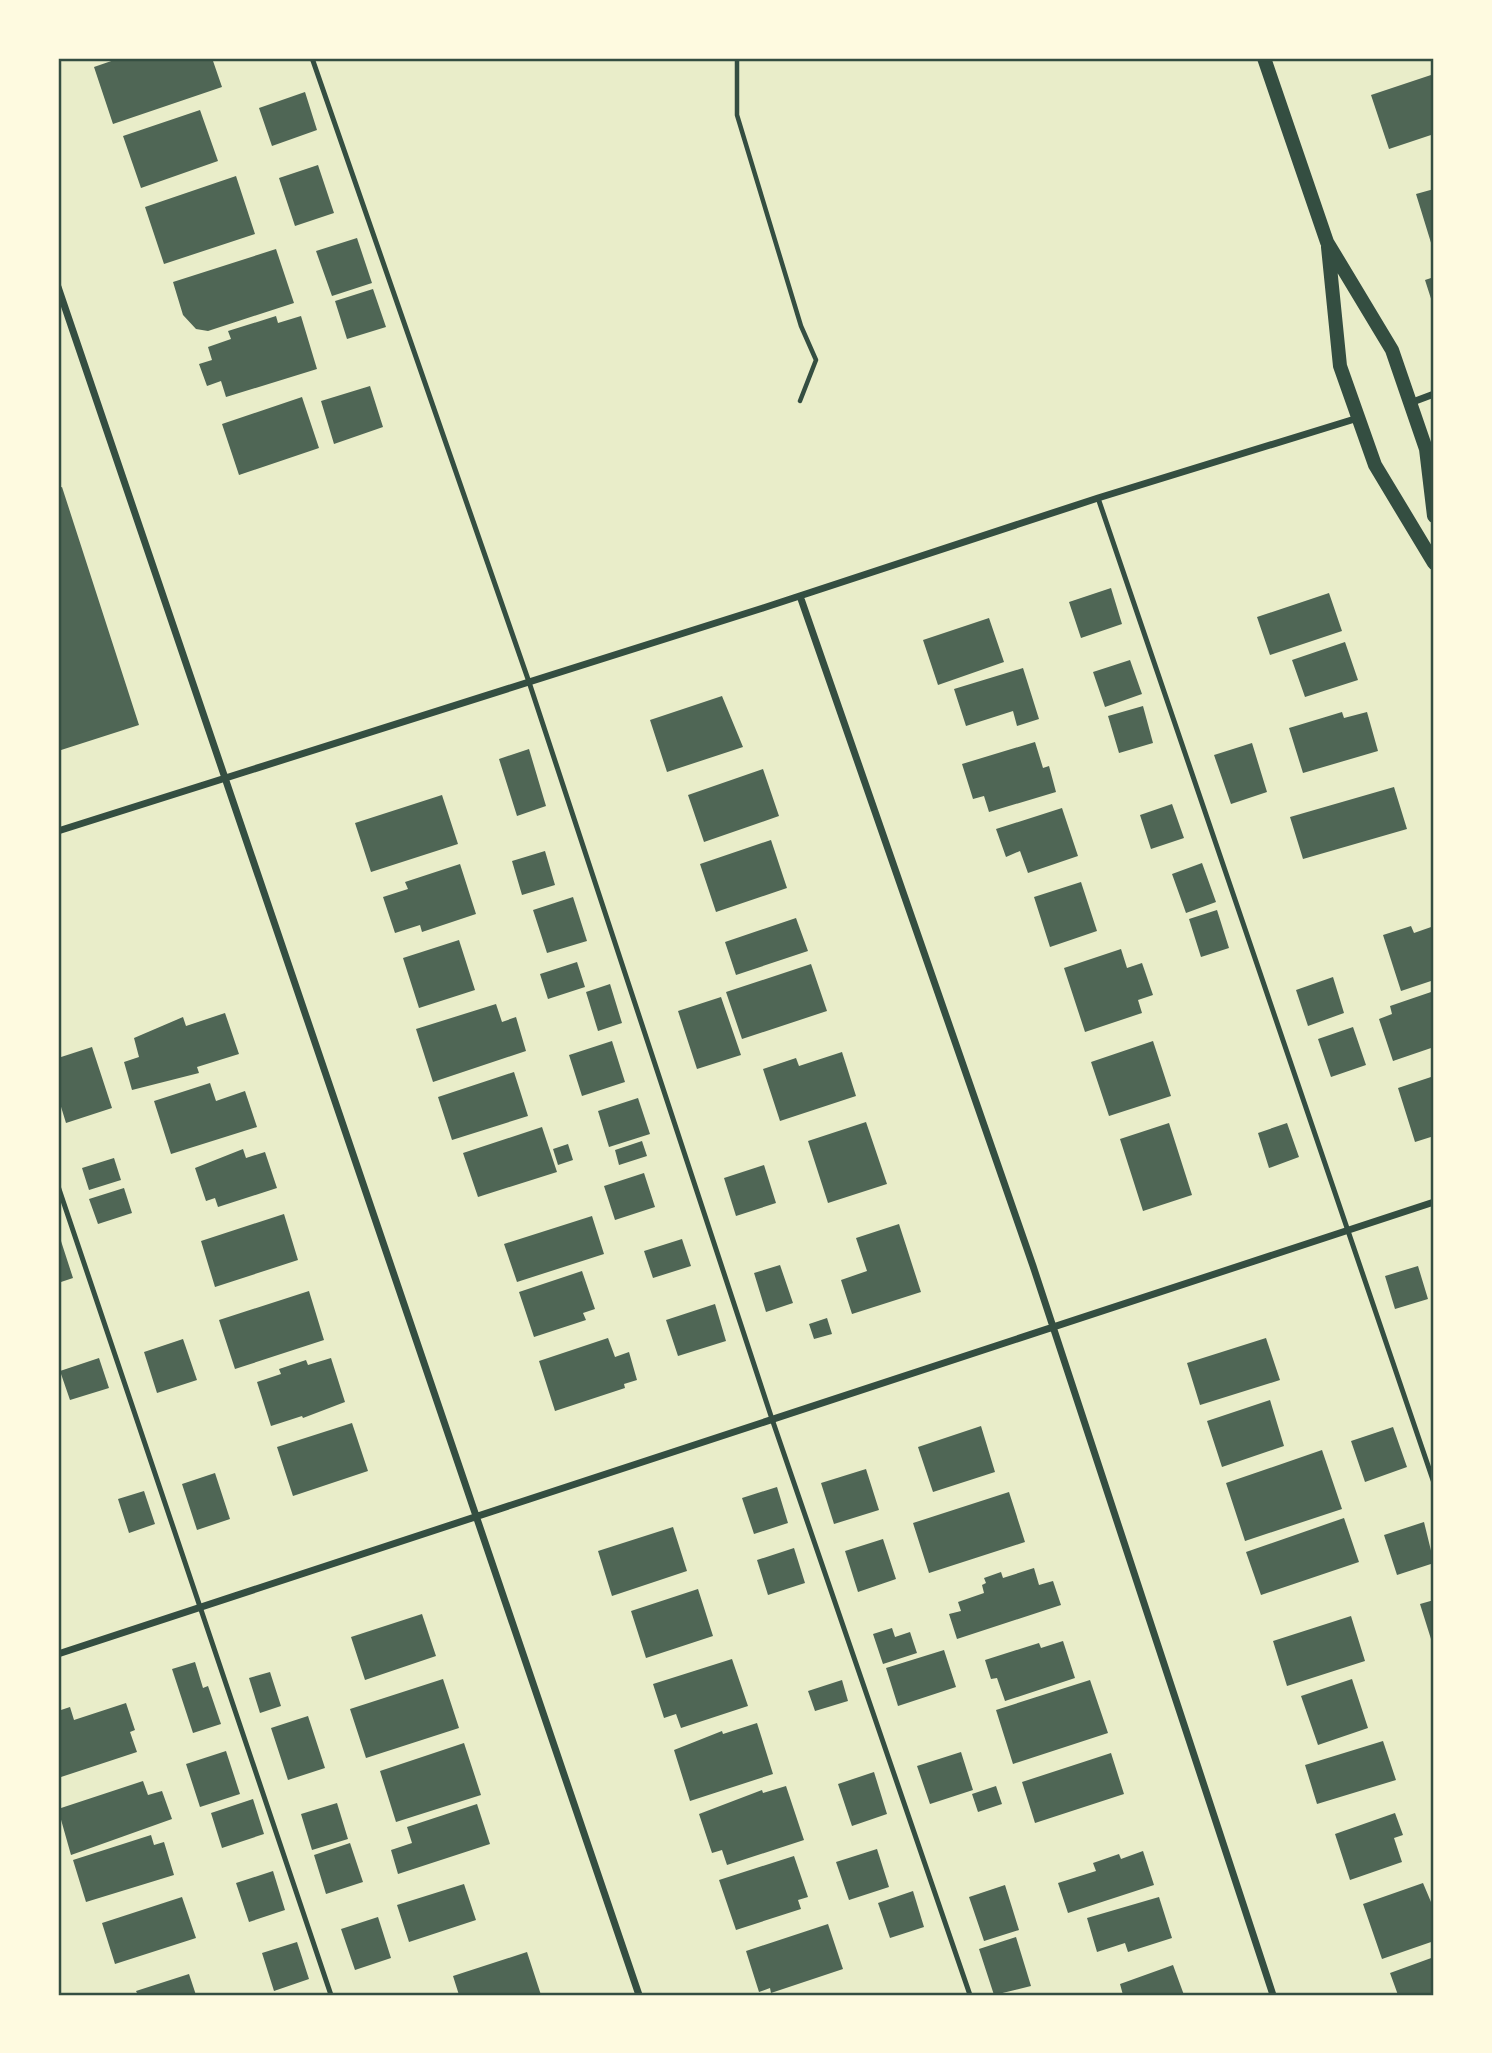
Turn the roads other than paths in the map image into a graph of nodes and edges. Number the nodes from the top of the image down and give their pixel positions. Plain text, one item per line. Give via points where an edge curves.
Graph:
1 (312, 58) edge
2 (1264, 58) edge
3 (1327, 242) junction
4 (58, 287) edge
5 (1434, 394) edge
6 (1410, 403) junction
7 (1358, 418) junction
8 (1098, 498) junction
9 (1434, 516) edge
10 (1434, 563) edge
11 (800, 596) junction
12 (529, 682) junction
13 (223, 778) junction
14 (58, 831) edge
15 (58, 1186) edge
16 (1434, 1202) edge
17 (1348, 1230) junction
18 (1052, 1327) junction
19 (772, 1419) junction
20 (1434, 1483) edge
21 (476, 1517) junction
22 (199, 1608) junction
23 (58, 1654) edge
24 (331, 1995) edge
25 (639, 1995) edge
26 (970, 1995) edge
27 (1273, 1995) edge

1 - 12 lane
2 - 3 main road
3 - 6 main road via 1392,350
3 - 7 main road via 1340,366
4 - 13 street
5 - 6 street
6 - 9 main road via 1426,449
7 - 8 street
7 - 10 main road via 1375,465
8 - 11 street
8 - 17 lane
11 - 12 street
11 - 18 street
12 - 13 street
12 - 19 lane
13 - 14 street
13 - 21 street
15 - 22 lane
16 - 17 street
17 - 18 street
17 - 20 lane
18 - 19 street
18 - 27 street
19 - 21 street
19 - 26 lane
21 - 22 street
21 - 25 street
22 - 23 street
22 - 24 lane

